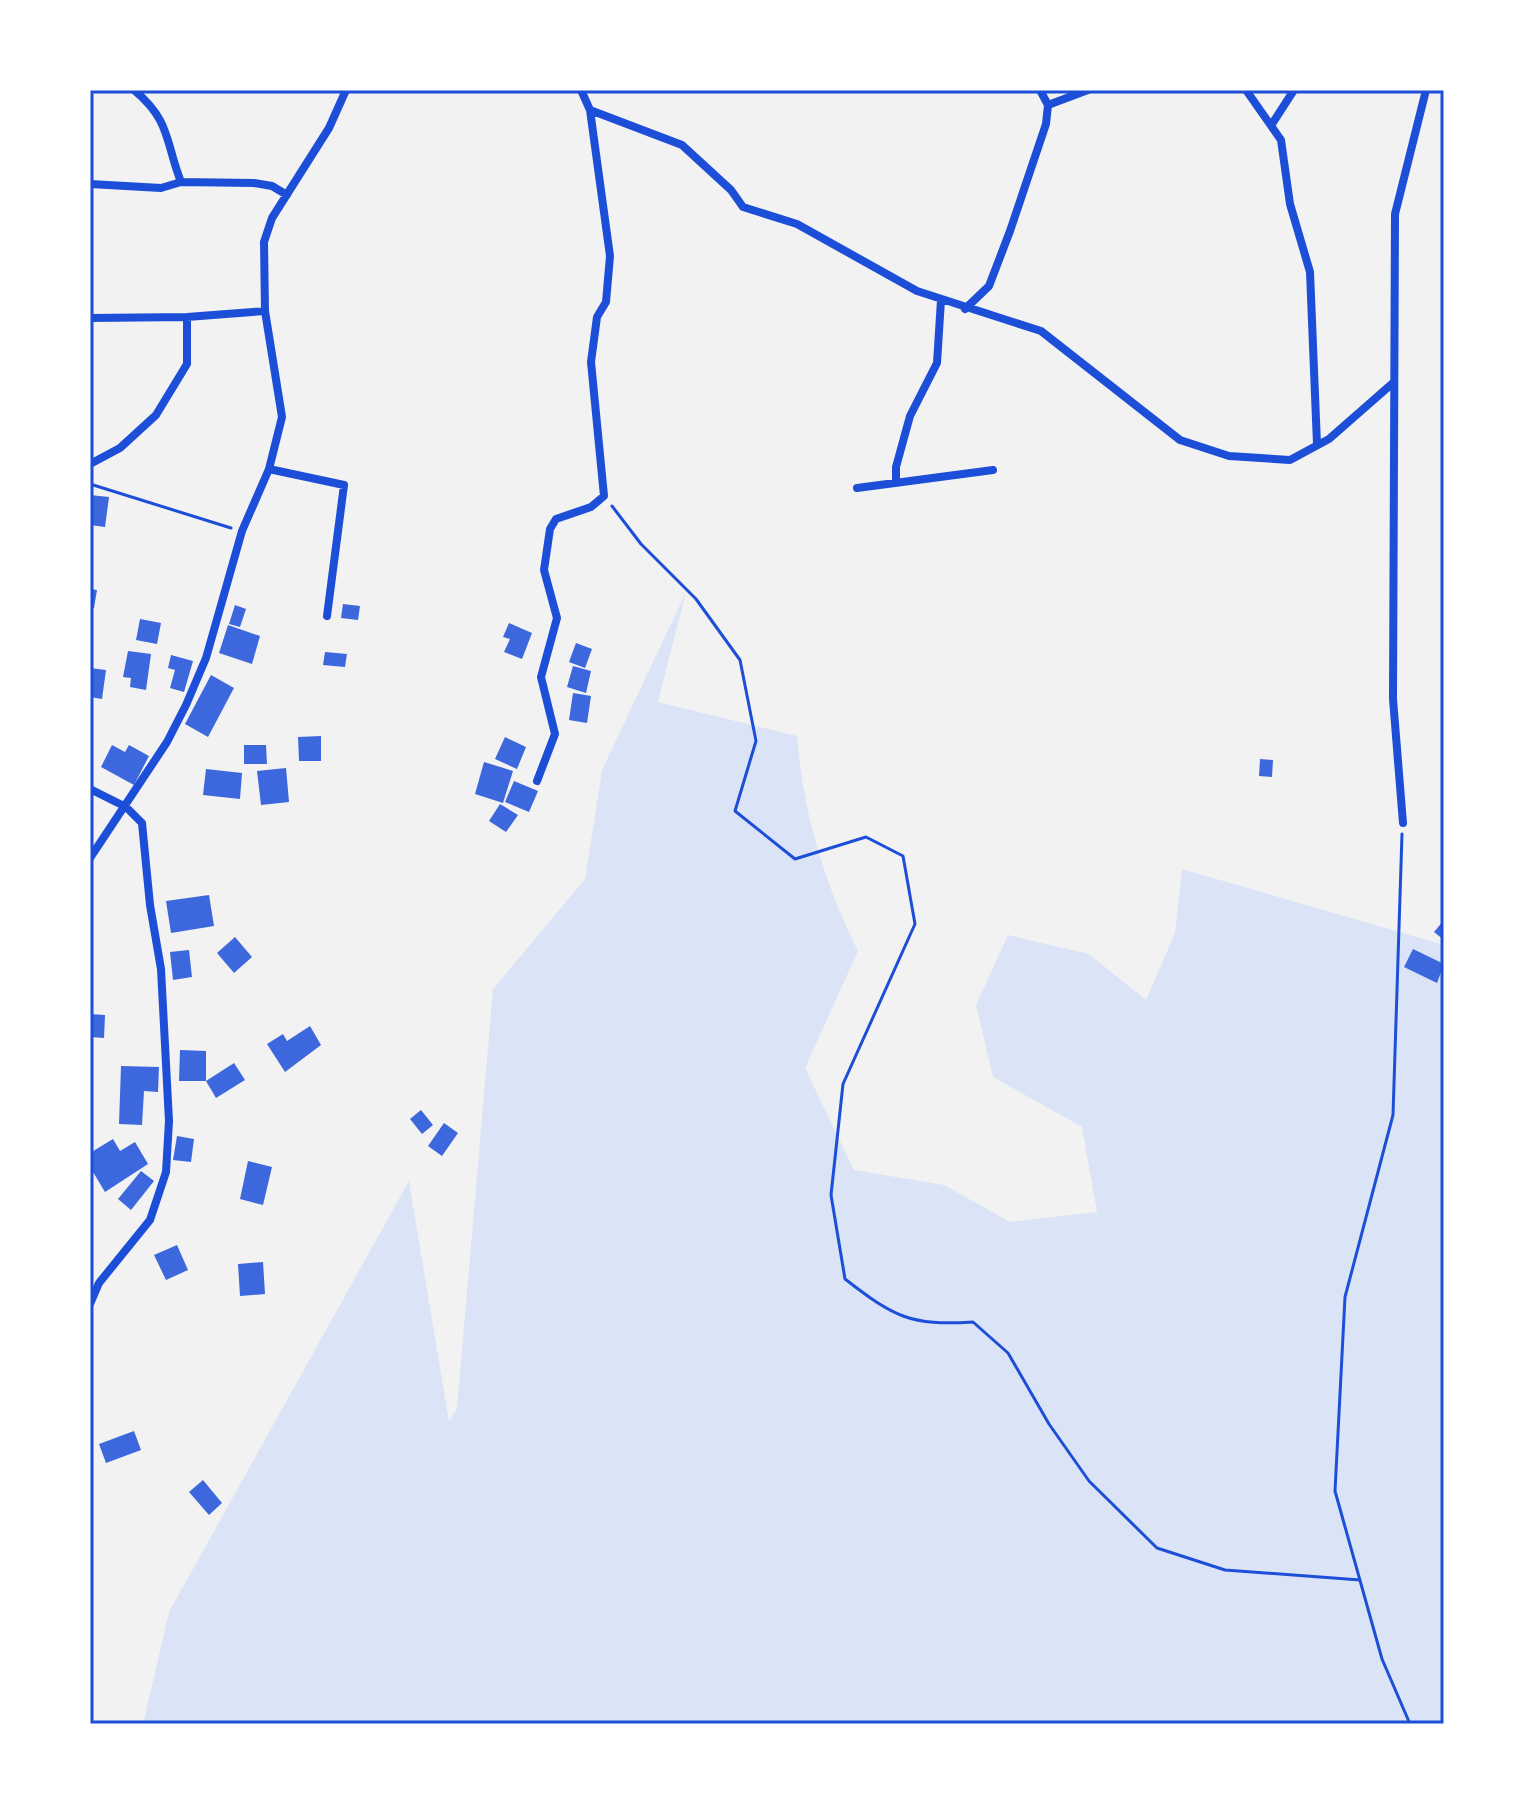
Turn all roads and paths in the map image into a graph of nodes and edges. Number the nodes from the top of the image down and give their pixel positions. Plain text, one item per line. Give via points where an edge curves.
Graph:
1 (134, 90) edge
2 (346, 90) edge
3 (581, 90) edge
4 (1040, 90) edge
5 (1088, 90) edge
6 (1246, 90) edge
7 (1294, 90) edge
8 (1426, 90) edge
9 (1048, 105) junction
10 (590, 110) junction
11 (1272, 124) junction
12 (181, 182) junction
13 (90, 184) edge
14 (287, 195) junction
15 (941, 300) junction
16 (965, 309) junction
17 (265, 311) junction
18 (187, 317) junction
19 (90, 318) edge
20 (1394, 382) junction
21 (1317, 444) junction
22 (90, 464) edge
23 (269, 469) junction
24 (993, 470) dead end
25 (896, 483) junction
26 (90, 484) edge
27 (857, 488) dead end
28 (604, 496) junction
29 (242, 531) junction
30 (327, 616) dead end
31 (537, 781) dead end
32 (90, 789) edge
33 (126, 807) junction
34 (1403, 823) joint
35 (90, 858) edge
36 (90, 1304) edge
37 (1360, 1580) junction
38 (1410, 1724) edge

1 - 12 street via 168,131
2 - 14 street
3 - 10 street
4 - 9 street
5 - 9 street
6 - 11 street
7 - 11 street
8 - 20 street via 1395,214
9 - 16 street via 989,286
10 - 15 street via 682,145 743,207 797,224
10 - 28 street via 610,256 606,302 597,317 591,362
11 - 21 street via 1281,140 1290,204 1310,272
12 - 13 street via 161,188
12 - 14 street via 254,183
14 - 17 street via 264,242
15 - 16 street
15 - 25 street via 937,363 910,416
16 - 21 street via 1041,331 1180,440 1229,456 1267,461 1290,460
17 - 18 street
17 - 23 street via 282,417
18 - 19 street
18 - 22 street via 187,364 156,415 120,448
20 - 21 street
20 - 34 street via 1393,699
23 - 29 street
23 - 30 street via 344,485
24 - 25 street
25 - 27 street
26 - 29 path
28 - 31 street via 591,507 556,519 550,529 544,570 557,618 541,677 555,734
28 - 37 path via 641,544 696,599 740,660 756,741 735,811 795,859 866,837 903,856 915,924 843,1084 831,1195 845,1279 888,1313 933,1324 973,1322 1008,1353 1089,1481 1157,1548 1225,1570
29 - 33 street via 206,658 167,742
32 - 33 street
33 - 35 street
33 - 36 street via 142,823 161,969 169,1121 166,1172 150,1220 99,1283
34 - 37 path via 1393,1115 1345,1297 1335,1491
37 - 38 path via 1382,1659

